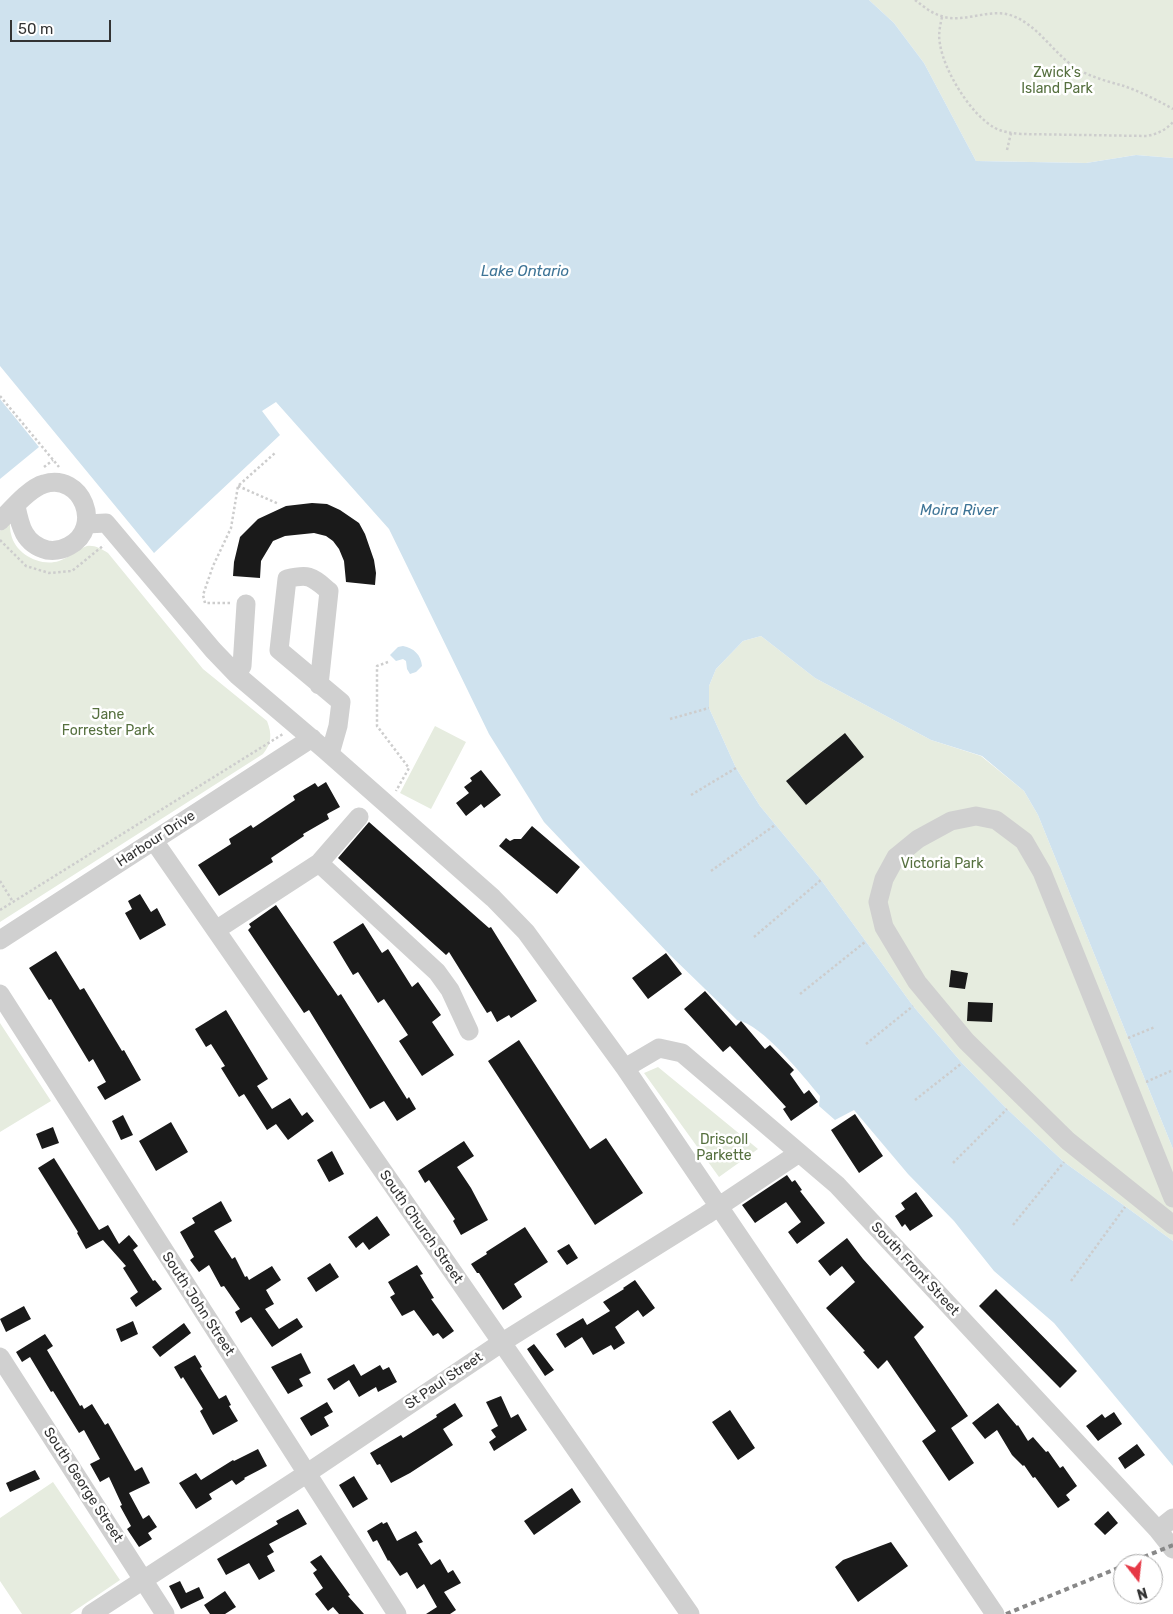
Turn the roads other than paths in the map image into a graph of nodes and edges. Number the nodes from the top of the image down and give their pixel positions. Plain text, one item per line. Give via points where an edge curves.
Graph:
1 (16, 506) junction
2 (0, 521) edge
3 (87, 524) junction
4 (246, 604) road end
5 (237, 675) junction
6 (319, 685) junction
7 (312, 738) junction
8 (330, 754) junction
9 (359, 817) dead end
10 (154, 841) junction
11 (319, 863) junction
12 (216, 930) junction
13 (0, 940) edge
14 (0, 994) edge
15 (470, 1031) dead end
16 (625, 1068) junction
17 (799, 1153) junction
18 (1173, 1198) edge
19 (718, 1208) junction
20 (1173, 1225) edge
21 (501, 1343) junction
22 (0, 1357) edge
23 (306, 1474) junction
24 (1173, 1518) edge
25 (1158, 1530) junction
26 (1173, 1549) edge
27 (144, 1580) junction
28 (92, 1614) edge
29 (165, 1614) edge
30 (397, 1614) edge
31 (690, 1614) edge
32 (995, 1614) edge

1 - 2 street
1 - 3 street via 34,488 55,482 77,492 84,501
1 - 3 street via 22,530 39,548 63,549 74,543
3 - 5 street via 106,523
4 - 5 street via 242,666
5 - 7 street
6 - 6 street via 329,591 311,576 300,576 288,579 279,650
6 - 8 street via 341,702
7 - 8 street
7 - 10 street, Harbour Drive
8 - 16 street via 493,898 526,932
9 - 11 street
10 - 12 street, South Church Street
10 - 13 street, Harbour Drive
11 - 12 street
11 - 15 street via 437,972 450,990
12 - 21 street, South Church Street
14 - 23 street, South John Street
16 - 17 street, South Front Street via 659,1048 682,1053
16 - 19 street
17 - 19 street, St Paul Street
17 - 25 street, South Front Street via 837,1185
18 - 20 street via 1042,872 1024,841 996,820 976,816 951,821 918,839 896,857 884,879 878,902 884,927 917,982 966,1041 1068,1141
19 - 21 street, St Paul Street
19 - 32 street
21 - 23 street, St Paul Street
21 - 31 street, South Church Street
22 - 27 street, South George Street
23 - 27 street, St Paul Street
23 - 30 street, South John Street
24 - 25 street
25 - 26 street, South Front Street
27 - 28 street, St Paul Street
27 - 29 street, South George Street

